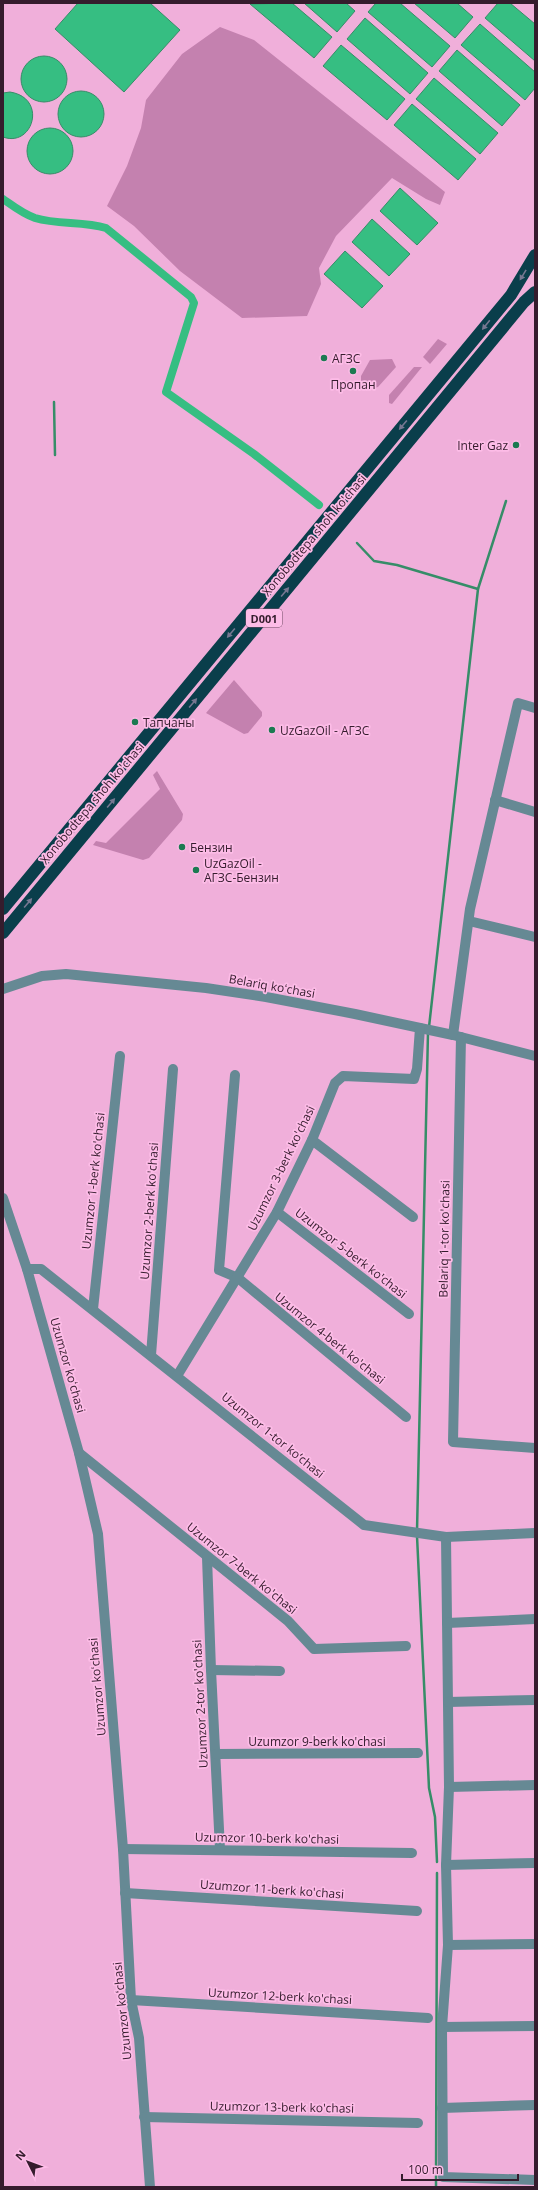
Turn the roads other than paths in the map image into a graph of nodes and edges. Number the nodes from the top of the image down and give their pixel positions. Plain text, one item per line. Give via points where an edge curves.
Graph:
1 (535, 255) edge
2 (535, 292) edge
3 (426, 398) junction
4 (437, 408) junction
5 (293, 559) junction
6 (306, 566) junction
7 (535, 708) edge
8 (118, 770) junction
9 (130, 780) junction
10 (495, 800) junction
11 (535, 812) edge
12 (3, 909) edge
13 (469, 921) junction
14 (3, 933) edge
15 (535, 937) edge
16 (3, 989) edge
17 (420, 1028) junction
18 (457, 1036) junction
19 (120, 1056) dead end
20 (535, 1056) edge
21 (173, 1068) dead end
22 (235, 1075) dead end
23 (312, 1140) junction
24 (3, 1198) edge
25 (277, 1212) junction
26 (413, 1217) dead end
27 (27, 1269) junction
28 (238, 1278) junction
29 (93, 1309) junction
30 (409, 1314) dead end
31 (151, 1355) junction
32 (177, 1376) junction
33 (406, 1417) dead end
34 (535, 1448) edge
35 (79, 1453) junction
36 (535, 1533) edge
37 (446, 1536) junction
38 (207, 1557) junction
39 (535, 1619) edge
40 (447, 1622) junction
41 (406, 1646) dead end
42 (211, 1670) junction
43 (280, 1671) dead end
44 (535, 1700) edge
45 (448, 1702) junction
46 (418, 1753) dead end
47 (216, 1754) junction
48 (535, 1785) edge
49 (449, 1787) junction
50 (123, 1849) junction
51 (220, 1849) junction
52 (412, 1854) dead end
53 (535, 1863) edge
54 (446, 1865) junction
55 (125, 1892) junction
56 (417, 1911) dead end
57 (535, 1944) edge
58 (448, 1945) junction
59 (131, 2000) junction
60 (428, 2018) dead end
61 (535, 2026) edge
62 (442, 2027) junction
63 (535, 2105) edge
64 (442, 2108) junction
65 (144, 2117) junction
66 (418, 2123) dead end
67 (535, 2180) edge
68 (150, 2187) edge

1 -> 3 highway, Xonobodtepa shoh ko'chasi / D001 via 511,295
2 - 4 highway, Xonobodtepa shoh ko'chasi / D001
3 - 4 highway
3 -> 5 highway, Xonobodtepa shoh ko'chasi / D001
4 - 6 highway, Xonobodtepa shoh ko'chasi / D001
5 - 6 highway via 302,554 306,556
5 -> 8 highway, Xonobodtepa shoh ko'chasi / D001
9 -> 6 highway, Xonobodtepa shoh ko'chasi / D001
7 - 10 street, Belariq 1-tor ko'chasi via 518,703
8 - 9 highway
8 - 12 highway, Xonobodtepa shoh ko'chasi / D001
14 -> 9 highway, Xonobodtepa shoh ko'chasi / D001
10 - 11 street
10 - 13 street, Belariq 1-tor ko'chasi
13 - 15 street
13 - 18 street, Belariq 1-tor ko'chasi
16 - 17 street, Belariq koʻchasi via 33,978 58,974 146,980 266,997
17 - 18 street, Belariq koʻchasi
17 - 23 street, Uzumzor 3-berk ko'chasi via 414,1079 343,1076 338,1078
18 - 20 street, Belariq koʻchasi
18 - 34 street, Belariq 1-tor ko'chasi via 453,1442
19 - 29 street, Uzumzor 1-berk ko'chasi
21 - 31 street, Uzumzor 2-berk ko'chasi
22 - 28 street, Uzumzor 4-berk ko'chasi via 219,1270
23 - 25 street, Uzumzor 3-berk ko'chasi
23 - 26 street
24 - 27 street, Uzumzor koʻchasi
25 - 28 street, Uzumzor 3-berk ko'chasi
25 - 30 street, Uzumzor 5-berk ko'chasi
27 - 29 street, Uzumzor 1-tor ko‘chasi via 41,1269
27 - 35 street, Uzumzor koʻchasi
28 - 32 street, Uzumzor 3-berk ko'chasi
28 - 33 street, Uzumzor 4-berk ko'chasi
29 - 31 street, Uzumzor 1-tor ko‘chasi
31 - 32 street, Uzumzor 1-tor ko‘chasi
32 - 37 street, Uzumzor 1-tor ko‘chasi via 364,1525
35 - 38 street, Uzumzor 7-berk ko'chasi
35 - 50 street, Uzumzor koʻchasi via 98,1534
36 - 37 street, Uzumzor 1-tor ko‘chasi
37 - 40 street
38 - 41 street, Uzumzor 7-berk ko'chasi via 288,1621 314,1649
38 - 42 street, Uzumzor 2-tor ko'chasi
39 - 40 street
40 - 45 street
42 - 43 street
42 - 47 street, Uzumzor 2-tor ko'chasi
44 - 45 street
45 - 49 street
46 - 47 street, Uzumzor 9-berk ko'chasi
47 - 51 street, Uzumzor 2-tor ko'chasi
48 - 49 street
49 - 54 street
50 - 51 street, Uzumzor 10-berk ko'chasi
50 - 55 street, Uzumzor koʻchasi
51 - 52 street, Uzumzor 10-berk ko'chasi
53 - 54 street
54 - 58 street
55 - 56 street, Uzumzor 11-berk ko'chasi
55 - 59 street, Uzumzor koʻchasi
57 - 58 street
58 - 62 street
59 - 60 street, Uzumzor 12-berk ko'chasi
59 - 65 street, Uzumzor koʻchasi via 139,2038
61 - 62 street
62 - 64 street
63 - 64 street
64 - 67 street via 443,2177
65 - 66 street, Uzumzor 13-berk ko'chasi
65 - 68 street, Uzumzor koʻchasi

